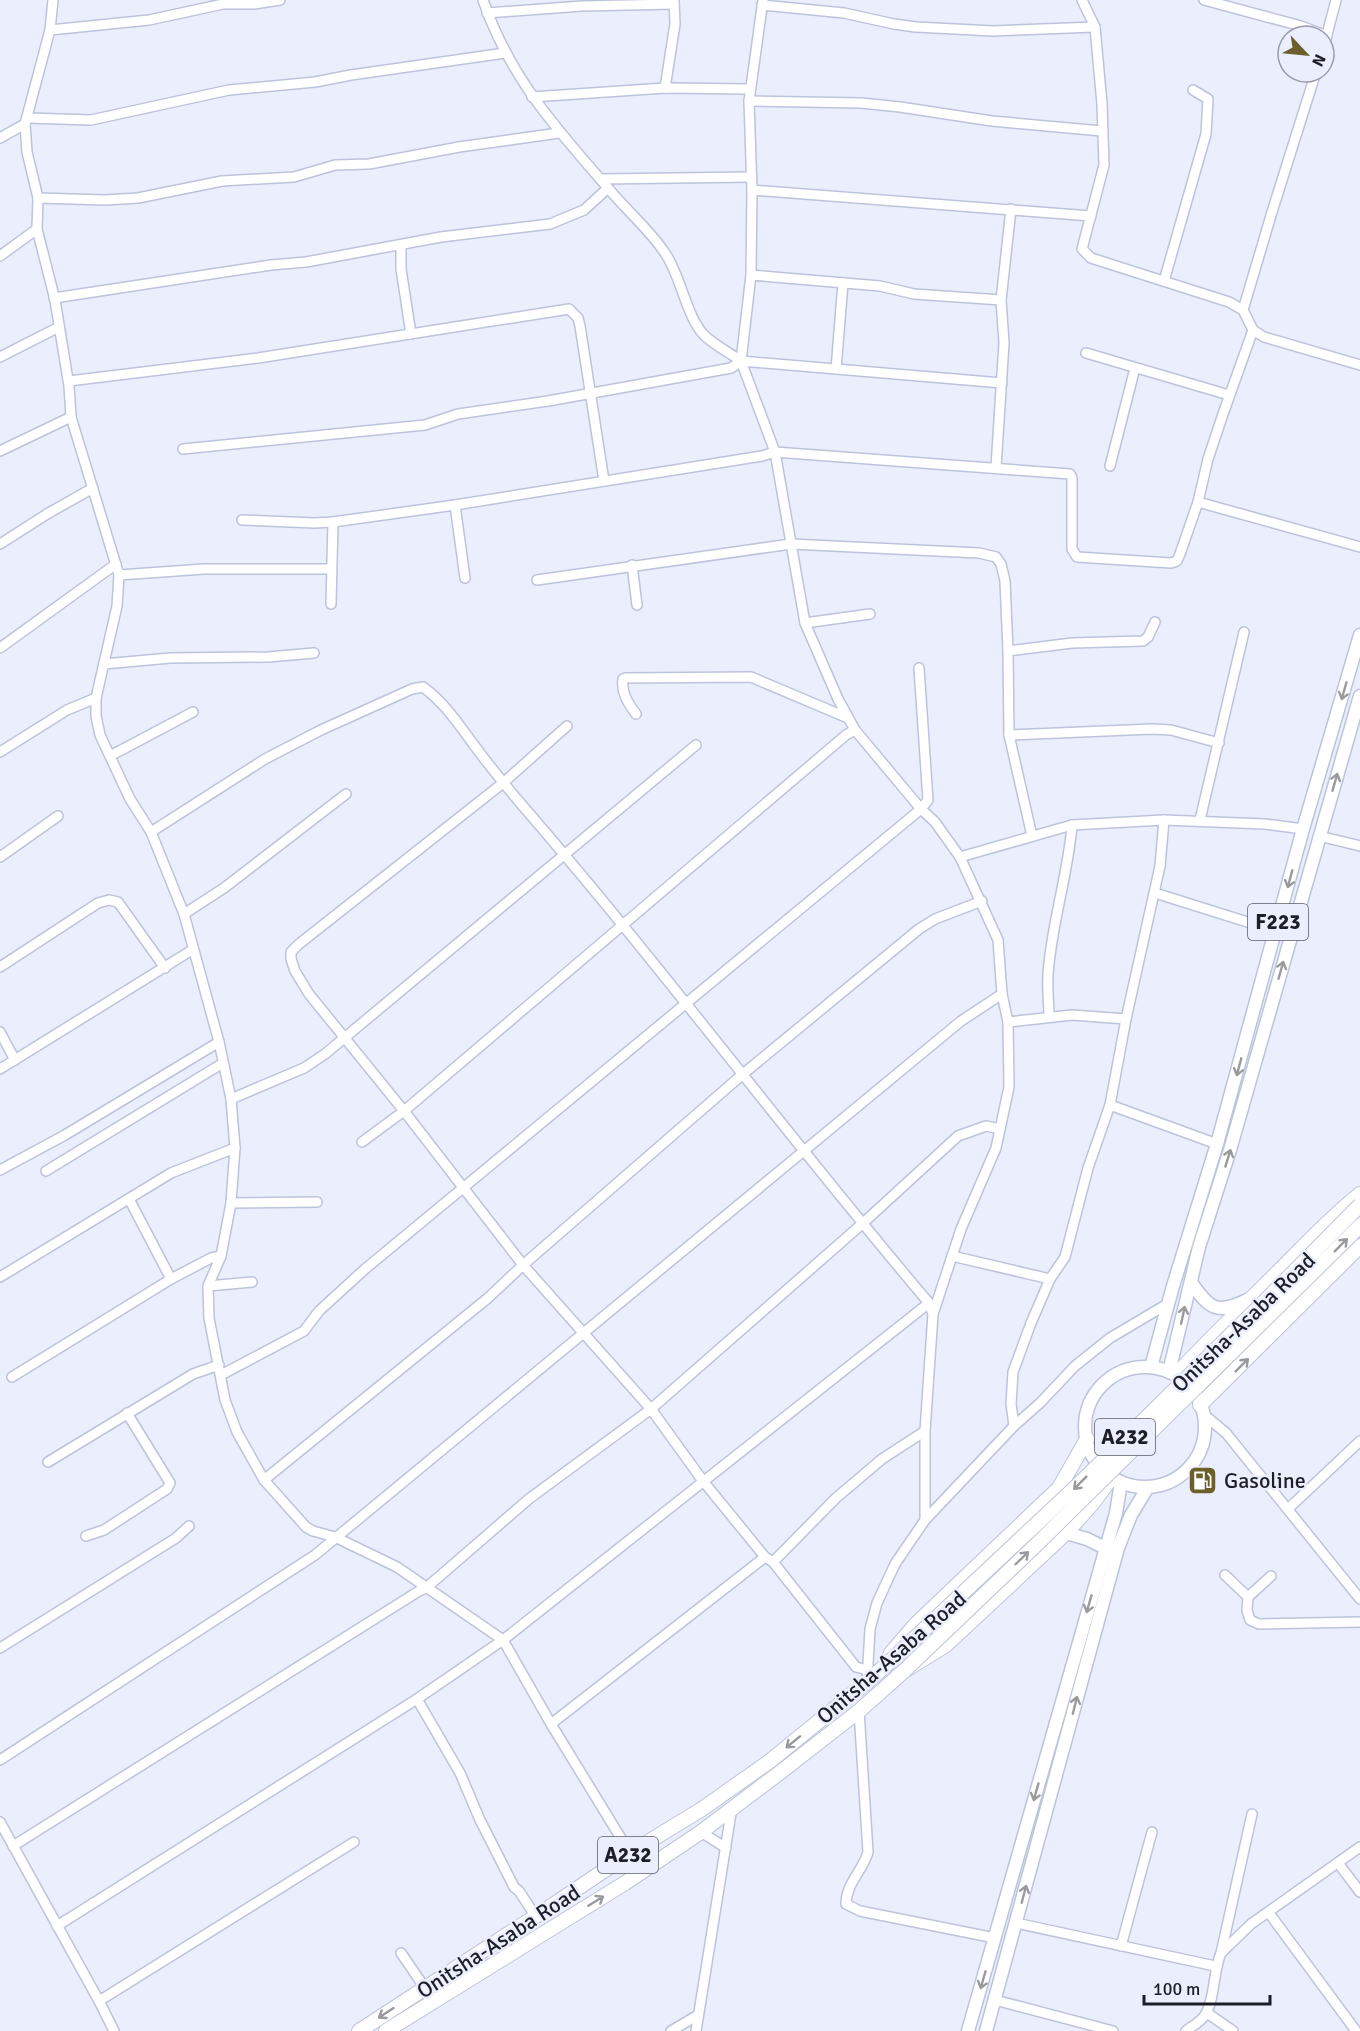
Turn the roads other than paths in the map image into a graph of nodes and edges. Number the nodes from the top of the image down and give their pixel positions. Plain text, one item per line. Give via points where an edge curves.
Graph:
1 (53, 0) edge
2 (280, 0) edge
3 (483, 0) edge
4 (1082, 0) edge
5 (1204, 0) edge
6 (1336, 0) edge
7 (674, 2) edge
8 (582, 3) edge
9 (763, 3) edge
10 (487, 13) junction
11 (1294, 24) edge
12 (1330, 24) edge
13 (1095, 27) junction
14 (50, 30) junction
15 (505, 52) junction
16 (1312, 84) edge
17 (665, 88) junction
18 (750, 89) junction
19 (1193, 90) dead end
20 (532, 97) junction
21 (749, 101) junction
22 (26, 121) junction
23 (1102, 131) junction
24 (559, 133) junction
25 (0, 138) edge
26 (752, 177) junction
27 (601, 179) junction
28 (608, 188) junction
29 (752, 189) junction
30 (38, 198) junction
31 (1011, 209) junction
32 (1091, 216) junction
33 (37, 229) junction
34 (401, 245) junction
35 (0, 256) edge
36 (751, 275) junction
37 (1164, 281) junction
38 (843, 284) junction
39 (54, 297) junction
40 (1001, 300) junction
41 (1243, 310) junction
42 (59, 327) junction
43 (1253, 330) junction
44 (411, 334) junction
45 (1086, 353) dead end
46 (0, 357) edge
47 (741, 361) junction
48 (1360, 365) edge
49 (1135, 368) junction
50 (836, 369) junction
51 (69, 381) junction
52 (1002, 383) junction
53 (591, 392) junction
54 (1229, 395) junction
55 (71, 417) junction
56 (183, 448) dead end
57 (0, 451) edge
58 (775, 452) junction
59 (1110, 466) dead end
60 (996, 467) junction
61 (604, 481) junction
62 (93, 488) junction
63 (1198, 502) junction
64 (455, 505) junction
65 (242, 520) dead end
66 (333, 522) junction
67 (0, 544) edge
68 (791, 544) junction
69 (1360, 547) edge
70 (116, 564) junction
71 (632, 566) junction
72 (332, 569) junction
73 (119, 575) junction
74 (465, 579) dead end
75 (537, 580) dead end
76 (331, 604) dead end
77 (637, 605) dead end
78 (870, 614) dead end
79 (1155, 622) dead end
80 (806, 623) junction
81 (1244, 633) dead end
82 (1360, 635) edge
83 (0, 648) edge
84 (1008, 651) junction
85 (314, 653) dead end
86 (104, 664) junction
87 (920, 668) dead end
88 (1360, 696) edge
89 (96, 699) junction
90 (193, 712) dead end
91 (636, 714) dead end
92 (848, 718) junction
93 (567, 726) dead end
94 (855, 730) junction
95 (1009, 735) junction
96 (1219, 743) junction
97 (696, 745) dead end
98 (0, 752) edge
99 (110, 756) junction
100 (503, 783) junction
101 (346, 794) dead end
102 (921, 809) junction
103 (57, 816) dead end
104 (1164, 820) junction
105 (1200, 820) junction
106 (1072, 825) junction
107 (1304, 829) junction
108 (151, 832) junction
109 (1032, 836) junction
110 (1319, 836) junction
111 (1360, 846) edge
112 (564, 854) junction
113 (0, 857) edge
114 (960, 857) junction
115 (1155, 893) junction
116 (981, 901) junction
117 (184, 914) junction
118 (622, 926) junction
119 (1275, 931) junction
120 (192, 950) junction
121 (0, 967) edge
122 (165, 968) junction
123 (1002, 994) junction
124 (686, 1004) junction
125 (1049, 1017) junction
126 (1126, 1019) junction
127 (1008, 1022) junction
128 (0, 1032) edge
129 (345, 1037) junction
130 (219, 1042) junction
131 (15, 1060) junction
132 (223, 1063) junction
133 (0, 1069) edge
134 (742, 1074) junction
135 (231, 1099) junction
136 (1110, 1105) junction
137 (404, 1111) junction
138 (1000, 1128) junction
139 (362, 1142) dead end
140 (1217, 1144) junction
141 (235, 1148) junction
142 (804, 1151) junction
143 (0, 1170) edge
144 (46, 1171) dead end
145 (463, 1189) junction
146 (1360, 1194) edge
147 (129, 1199) junction
148 (317, 1202) dead end
149 (231, 1203) junction
150 (1360, 1205) edge
151 (1204, 1212) junction
152 (862, 1224) junction
153 (1360, 1226) edge
154 (1358, 1253) edge
155 (220, 1256) junction
156 (952, 1256) junction
157 (524, 1265) junction
158 (0, 1277) edge
159 (171, 1279) junction
160 (1050, 1280) junction
161 (252, 1282) dead end
162 (1191, 1282) junction
163 (208, 1286) junction
164 (1251, 1298) junction
165 (929, 1303) junction
166 (1168, 1303) junction
167 (933, 1314) junction
168 (584, 1332) junction
169 (219, 1365) junction
170 (1151, 1367) junction
171 (1173, 1374) junction
172 (221, 1375) junction
173 (12, 1377) dead end
174 (651, 1409) junction
175 (1202, 1410) junction
176 (127, 1413) junction
177 (1014, 1426) junction
178 (925, 1431) junction
179 (1086, 1440) junction
180 (1358, 1447) edge
181 (48, 1462) dead end
182 (1116, 1479) junction
183 (264, 1480) junction
184 (703, 1480) junction
185 (1148, 1487) junction
186 (1289, 1508) junction
187 (925, 1520) junction
188 (189, 1526) dead end
189 (1066, 1533) junction
190 (86, 1536) dead end
191 (335, 1537) junction
192 (1105, 1548) junction
193 (769, 1559) junction
194 (1226, 1575) dead end
195 (1271, 1576) dead end
196 (426, 1588) junction
197 (1248, 1597) junction
198 (1360, 1599) edge
199 (1360, 1622) edge
200 (503, 1640) junction
201 (0, 1648) edge
202 (886, 1665) junction
203 (904, 1671) junction
204 (867, 1676) junction
205 (417, 1699) junction
206 (859, 1711) junction
207 (551, 1724) junction
208 (0, 1760) edge
209 (732, 1808) junction
210 (1252, 1814) dead end
211 (0, 1822) edge
212 (701, 1832) junction
213 (1152, 1832) dead end
214 (354, 1842) dead end
215 (13, 1846) junction
216 (1360, 1846) edge
217 (726, 1848) junction
218 (630, 1853) junction
219 (1338, 1863) junction
220 (1360, 1892) edge
221 (556, 1904) junction
222 (1269, 1913) junction
223 (536, 1917) junction
224 (569, 1918) junction
225 (1016, 1923) junction
226 (57, 1926) junction
227 (995, 1938) junction
228 (1121, 1946) junction
229 (401, 1953) dead end
230 (1221, 1953) junction
231 (1215, 1966) junction
232 (425, 1988) junction
233 (995, 2000) junction
234 (99, 2001) junction
235 (1207, 2013) junction
236 (698, 2015) junction
237 (1108, 2030) edge
238 (114, 2031) edge
239 (359, 2031) edge
240 (386, 2031) edge
241 (671, 2031) edge
242 (696, 2031) edge
243 (968, 2031) edge
244 (986, 2031) edge
245 (1186, 2031) edge
246 (1233, 2031) edge
247 (1356, 2031) edge

1 - 14 street
2 - 14 street via 223,4 148,20
3 - 10 street
4 - 13 street
5 - 11 street
6 - 12 street
7 - 8 street
7 - 17 street via 675,24
8 - 10 street
9 - 13 street via 916,27 993,31
9 - 18 street
10 - 15 street
13 - 23 street
14 - 22 street
15 - 20 street
15 - 22 street via 315,82 229,90 91,120
16 - 41 street
17 - 18 street
17 - 20 street
18 - 21 street
19 - 37 street via 1208,99 1206,134
20 - 24 street
21 - 23 street via 861,103
21 - 26 street
22 - 25 street
22 - 30 street via 27,152
23 - 32 street via 1104,165
24 - 27 street
24 - 30 street via 369,164 335,165 294,177 222,181 138,198
26 - 27 street
26 - 29 street
27 - 28 street
28 - 34 street via 584,210 550,224
28 - 47 street via 665,253 705,335
29 - 31 street
29 - 36 street
30 - 33 street
31 - 32 street
31 - 40 street
32 - 37 street via 1082,249 1086,254
33 - 35 street
33 - 39 street
34 - 39 street
34 - 44 street
36 - 38 street
36 - 47 street
37 - 41 street
38 - 40 street
38 - 50 street
39 - 42 street
40 - 52 street
41 - 43 street
42 - 46 street
42 - 51 street
43 - 48 street via 1275,341
43 - 54 street
44 - 51 street
44 - 53 street via 569,309 578,318
45 - 49 street
47 - 50 street
47 - 53 street via 731,368
47 - 58 street
49 - 54 street
49 - 59 street
50 - 52 street
51 - 55 street
52 - 60 street
53 - 56 street via 458,414 425,424
53 - 61 street
54 - 63 street
55 - 57 street
55 - 62 street
58 - 60 street
58 - 61 street
58 - 68 street
60 - 63 street via 1070,474 1072,549 1077,557 1085,559 1177,561
61 - 64 street
62 - 67 street
62 - 70 street
63 - 69 street
64 - 66 street
64 - 74 street
65 - 66 street
66 - 72 street
68 - 71 street
68 - 80 street
68 - 84 street via 996,557 1005,581
70 - 73 street
70 - 83 street
71 - 75 street
71 - 77 street
72 - 73 street via 204,569
72 - 76 street
73 - 86 street via 117,606
78 - 80 street
79 - 84 street via 1143,641 1072,643
80 - 92 street
81 - 96 street
82 -> 107 main road, F223
84 - 95 street
85 - 86 street
86 - 89 street
87 - 102 street via 928,800
110 -> 88 main road, F223
89 - 98 street via 68,710
89 - 99 street via 100,735
90 - 99 street
91 - 92 street via 622,689 625,678 744,676
92 - 94 street
93 - 100 street
94 - 102 street
94 - 118 street
95 - 96 street via 1152,729
95 - 109 street
96 - 105 street
97 - 112 street
99 - 108 street
100 - 108 street via 456,721 423,687 275,754
100 - 112 street
100 - 129 street via 291,952 295,971 309,994
101 - 117 street
102 - 114 street
102 - 124 street
103 - 113 street
104 - 105 street
104 - 106 street
104 - 115 street
105 - 107 street
106 - 109 street
106 - 125 street via 1048,976
107 -> 119 main road, F223
108 - 117 street
109 - 114 street
110 - 111 street
151 -> 110 main road, F223 via 1230,1150
112 - 118 street
112 - 129 street
114 - 116 street
115 - 119 street
115 - 126 street
116 - 123 street via 998,940
116 - 134 street via 926,924
117 - 120 street
118 - 124 street
118 - 137 street
119 -> 140 main road, F223
120 - 122 street
120 - 130 street
121 - 122 street via 98,903 109,900 118,902
122 - 131 street
123 - 127 street
123 - 142 street via 961,1021
124 - 134 street
124 - 145 street
125 - 126 street
125 - 127 street
126 - 136 street
127 - 138 street via 1010,1087
128 - 131 street
129 - 135 street via 304,1068
129 - 137 street
130 - 132 street
130 - 143 street
131 - 133 street
132 - 135 street
132 - 144 street
134 - 142 street
134 - 157 street
135 - 141 street
136 - 140 street
136 - 160 street via 1088,1168 1065,1257
137 - 139 street
137 - 145 street
138 - 152 street via 986,1126 958,1136
138 - 156 street via 996,1148
140 - 151 main road, F223
141 - 147 street via 177,1170
141 - 149 street
142 - 152 street
142 - 168 street
145 - 157 street
145 - 172 street via 358,1276 304,1330
146 - 164 highway
147 - 158 street
147 - 159 street
148 - 149 street
149 - 155 street
150 -> 202 highway, Onitsha-Asaba Road / A232, bridge via 1078,1485
151 - 162 main road, F223
151 - 166 main road, F223
152 - 165 street
152 - 174 street
203 -> 153 highway, A232, bridge
175 -> 154 highway
155 - 159 street
155 - 163 street
156 - 160 street
156 - 167 street
157 - 168 street
157 - 183 street via 488,1299
159 - 173 street
160 - 177 street via 1013,1372
161 - 163 street
162 - 164 main road via 1209,1305 1222,1309
171 -> 162 main road, F223
163 - 169 street via 209,1318
164 - 171 highway
165 - 167 street
165 - 184 street
166 - 170 main road, F223
166 - 177 street via 1110,1338 1075,1366
167 - 178 street
168 - 174 street
168 - 191 street
169 - 172 street
169 - 176 street via 194,1374
170 - 171 main road
170 - 179 main road via 1124,1371 1101,1387 1087,1412
171 - 175 main road via 1191,1389
172 - 183 street via 237,1432
174 - 184 street
174 - 196 street via 530,1498
175 - 185 main road via 1202,1442 1195,1459 1174,1479
175 - 186 street
176 - 181 street
176 - 190 street via 170,1483 167,1489 104,1530
177 - 187 street
178 - 187 street
178 - 193 street via 882,1460
179 - 182 main road via 1093,1457
179 - 202 highway via 1059,1488 916,1624 891,1653
180 - 186 street
182 - 185 main road
182 - 189 highway
182 - 192 main road via 1116,1513
183 - 191 street via 306,1527
184 - 193 street
184 - 200 street
225 -> 185 main road via 1118,1548
186 - 198 street
187 - 204 street via 883,1587 870,1629
188 - 201 street via 176,1538
189 - 192 main road
189 - 203 highway via 946,1645
191 - 196 street via 397,1567
191 - 208 street via 315,1555
192 -> 227 main road
193 - 204 street via 855,1667
193 - 207 street
194 - 197 street
195 - 197 street
196 - 200 street
196 - 215 street
197 - 199 street via 1250,1620 1259,1624
200 - 205 street
200 - 207 street
202 - 204 highway, Onitsha-Asaba Road / A232
203 - 206 highway, A232
204 -> 218 highway, Onitsha-Asaba Road / A232 via 770,1761
205 - 223 street via 460,1773 514,1887
205 - 226 street
206 - 209 highway, A232
206 - 227 street via 868,1851 850,1885 846,1904 860,1911
207 - 218 street
209 - 212 highway, A232
209 - 217 street
210 - 230 street
211 - 215 street
212 - 217 street
224 -> 212 highway, A232
213 - 228 street
214 - 234 street
215 - 226 street
216 - 219 street
217 - 236 street
218 - 221 highway, Onitsha-Asaba Road / A232
219 - 220 street
219 - 222 street
221 - 223 highway, Onitsha-Asaba Road / A232
221 - 224 highway
222 - 230 street via 1251,1924
222 - 247 street
223 - 232 highway, Onitsha-Asaba Road / A232
224 - 240 highway, A232
225 - 228 street
225 - 233 main road
226 - 234 street
227 -> 243 main road
228 - 231 street
229 - 232 street
230 - 231 street
231 - 235 street
232 -> 239 highway, Onitsha-Asaba Road / A232
233 - 237 street
233 - 244 main road
234 - 238 street
235 - 245 street
235 - 246 street
236 - 241 street
236 - 242 street

